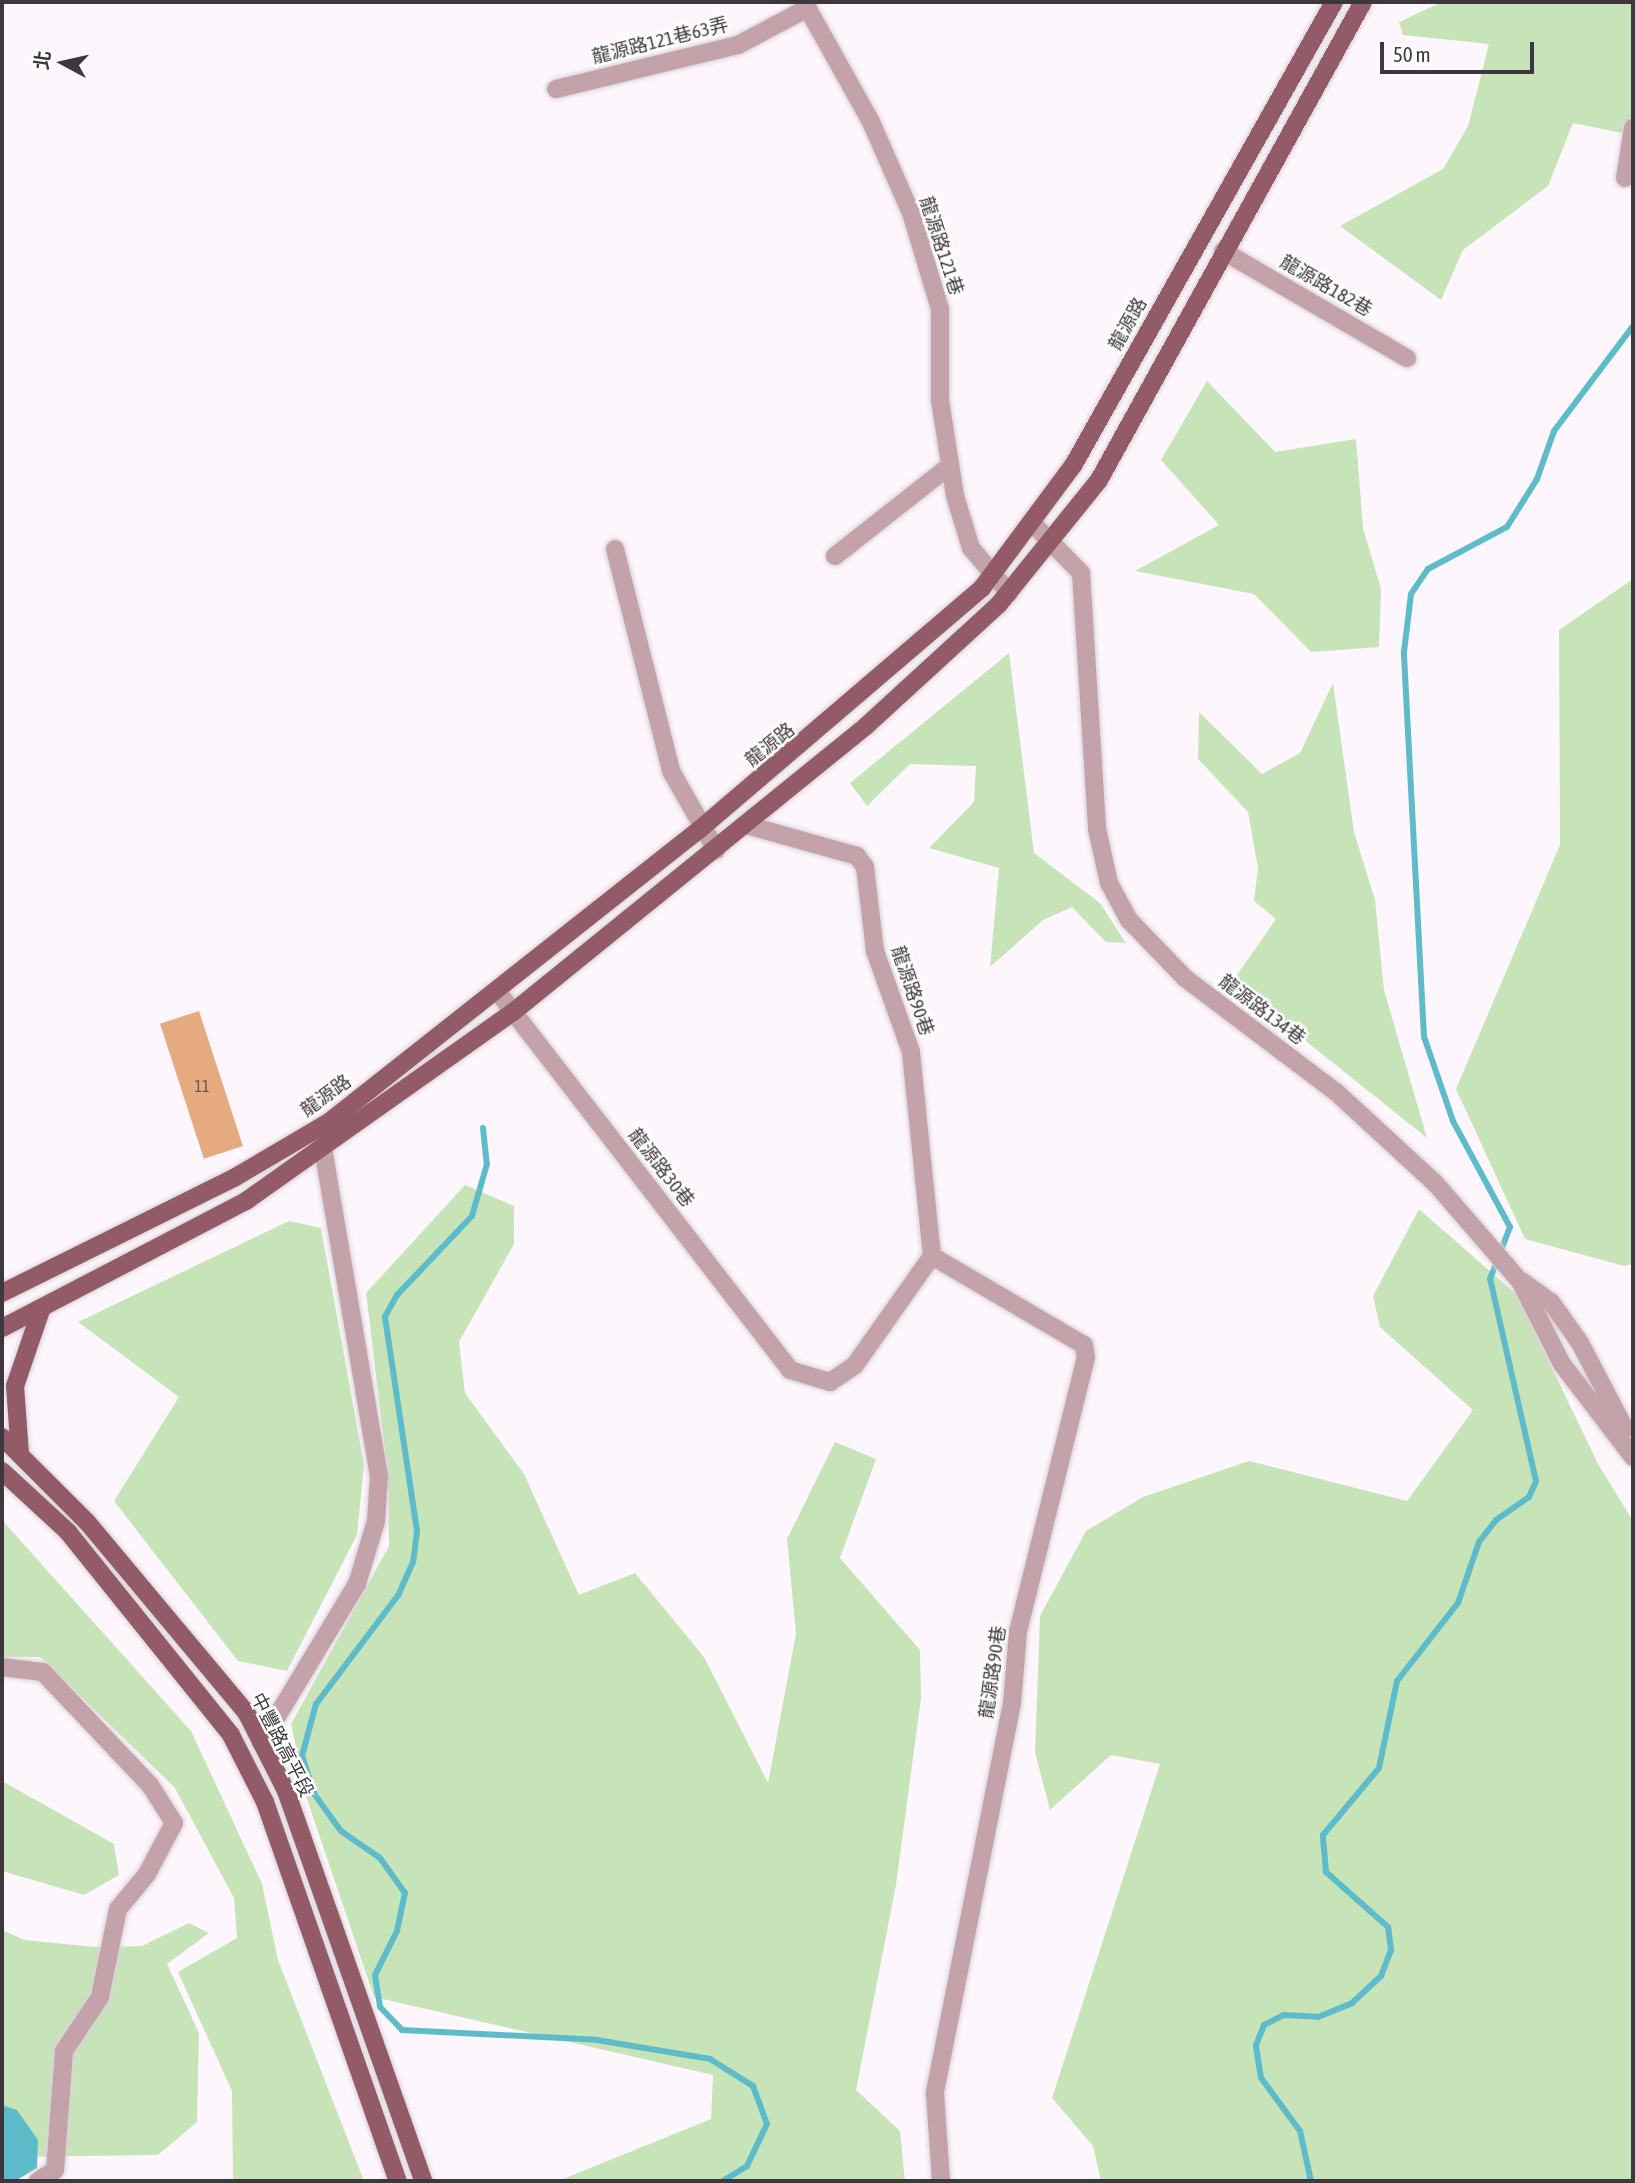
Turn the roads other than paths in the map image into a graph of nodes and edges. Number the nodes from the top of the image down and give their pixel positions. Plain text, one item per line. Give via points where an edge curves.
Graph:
1 (1334, 2) edge
2 (1363, 2) edge
3 (806, 5) edge
4 (556, 89) dead end
5 (1633, 128) edge
6 (1625, 178) dead end
7 (1223, 251) junction
8 (1407, 358) dead end
9 (948, 467) junction
10 (1034, 525) junction
11 (1052, 539) junction
12 (615, 549) dead end
13 (835, 556) dead end
14 (993, 576) junction
15 (1009, 593) junction
16 (747, 825) junction
17 (700, 829) junction
18 (716, 850) junction
19 (498, 992) junction
20 (513, 1012) junction
21 (323, 1149) junction
22 (932, 1256) junction
23 (1516, 1276) junction
24 (30, 1278) junction
25 (2, 1284) edge
26 (2, 1293) edge
27 (42, 1307) junction
28 (2, 1328) edge
29 (2, 1437) edge
30 (1633, 1445) edge
31 (20, 1454) junction
32 (1633, 1457) edge
33 (2, 1471) edge
34 (2, 1667) edge
35 (261, 1743) junction
36 (403, 2128) junction
37 (381, 2130) junction
38 (38, 2181) edge
39 (398, 2181) edge
40 (423, 2181) edge
41 (941, 2181) edge

1 - 10 main road, 龍源路
2 - 7 main road
3 - 4 street, 龍源路121巷63弄 via 738,45
3 - 9 street, 龍源路121巷 via 871,122 911,213 940,309
5 - 6 street
7 - 8 street, 龍源路182巷
7 - 11 main road via 1099,480
9 - 13 street
9 - 14 street, 龍源路121巷 via 971,548
10 - 11 street, 龍源路134巷
10 - 14 main road, 龍源路
11 - 15 main road
11 - 23 street, 龍源路134巷 via 1081,573 1097,829 1109,883 1129,920 1185,978 1336,1092 1435,1183
12 - 17 street via 671,771
14 - 15 street, 龍源路121巷
14 - 17 main road, 龍源路
15 - 16 main road via 903,694
16 - 18 main road
16 - 22 street, 龍源路90巷 via 856,856 865,867 875,951 911,1052
17 - 18 street
17 - 19 main road, 龍源路
18 - 20 main road
19 - 20 street, 龍源路30巷
19 - 24 main road, 龍源路 via 283,1150
20 - 21 main road
20 - 22 street, 龍源路30巷 via 790,1370 830,1382 855,1366
21 - 27 main road via 246,1200
21 - 35 street via 379,1476 376,1521 357,1584
22 - 41 street, 龍源路90巷 via 1084,1345 1086,1357 1018,1632 1012,1703 935,2093
23 - 30 street via 1552,1302 1580,1343
23 - 32 street, 龍源路134巷 via 1562,1364
24 - 25 main road
24 - 26 main road, 龍源路
27 - 28 main road
27 - 31 main road via 15,1386
29 - 31 main road, 中豐路高平段
31 - 35 main road, 中豐路高平段 via 202,1658
33 - 37 main road via 68,1532 231,1735 265,1802
34 - 38 street via 43,1672 150,1785 174,1824 148,1874 118,1909 100,1997 64,2052 55,2170
35 - 36 main road, 中豐路高平段 via 286,1791
36 - 37 main road
36 - 40 main road, 中豐路高平段
37 - 39 main road

